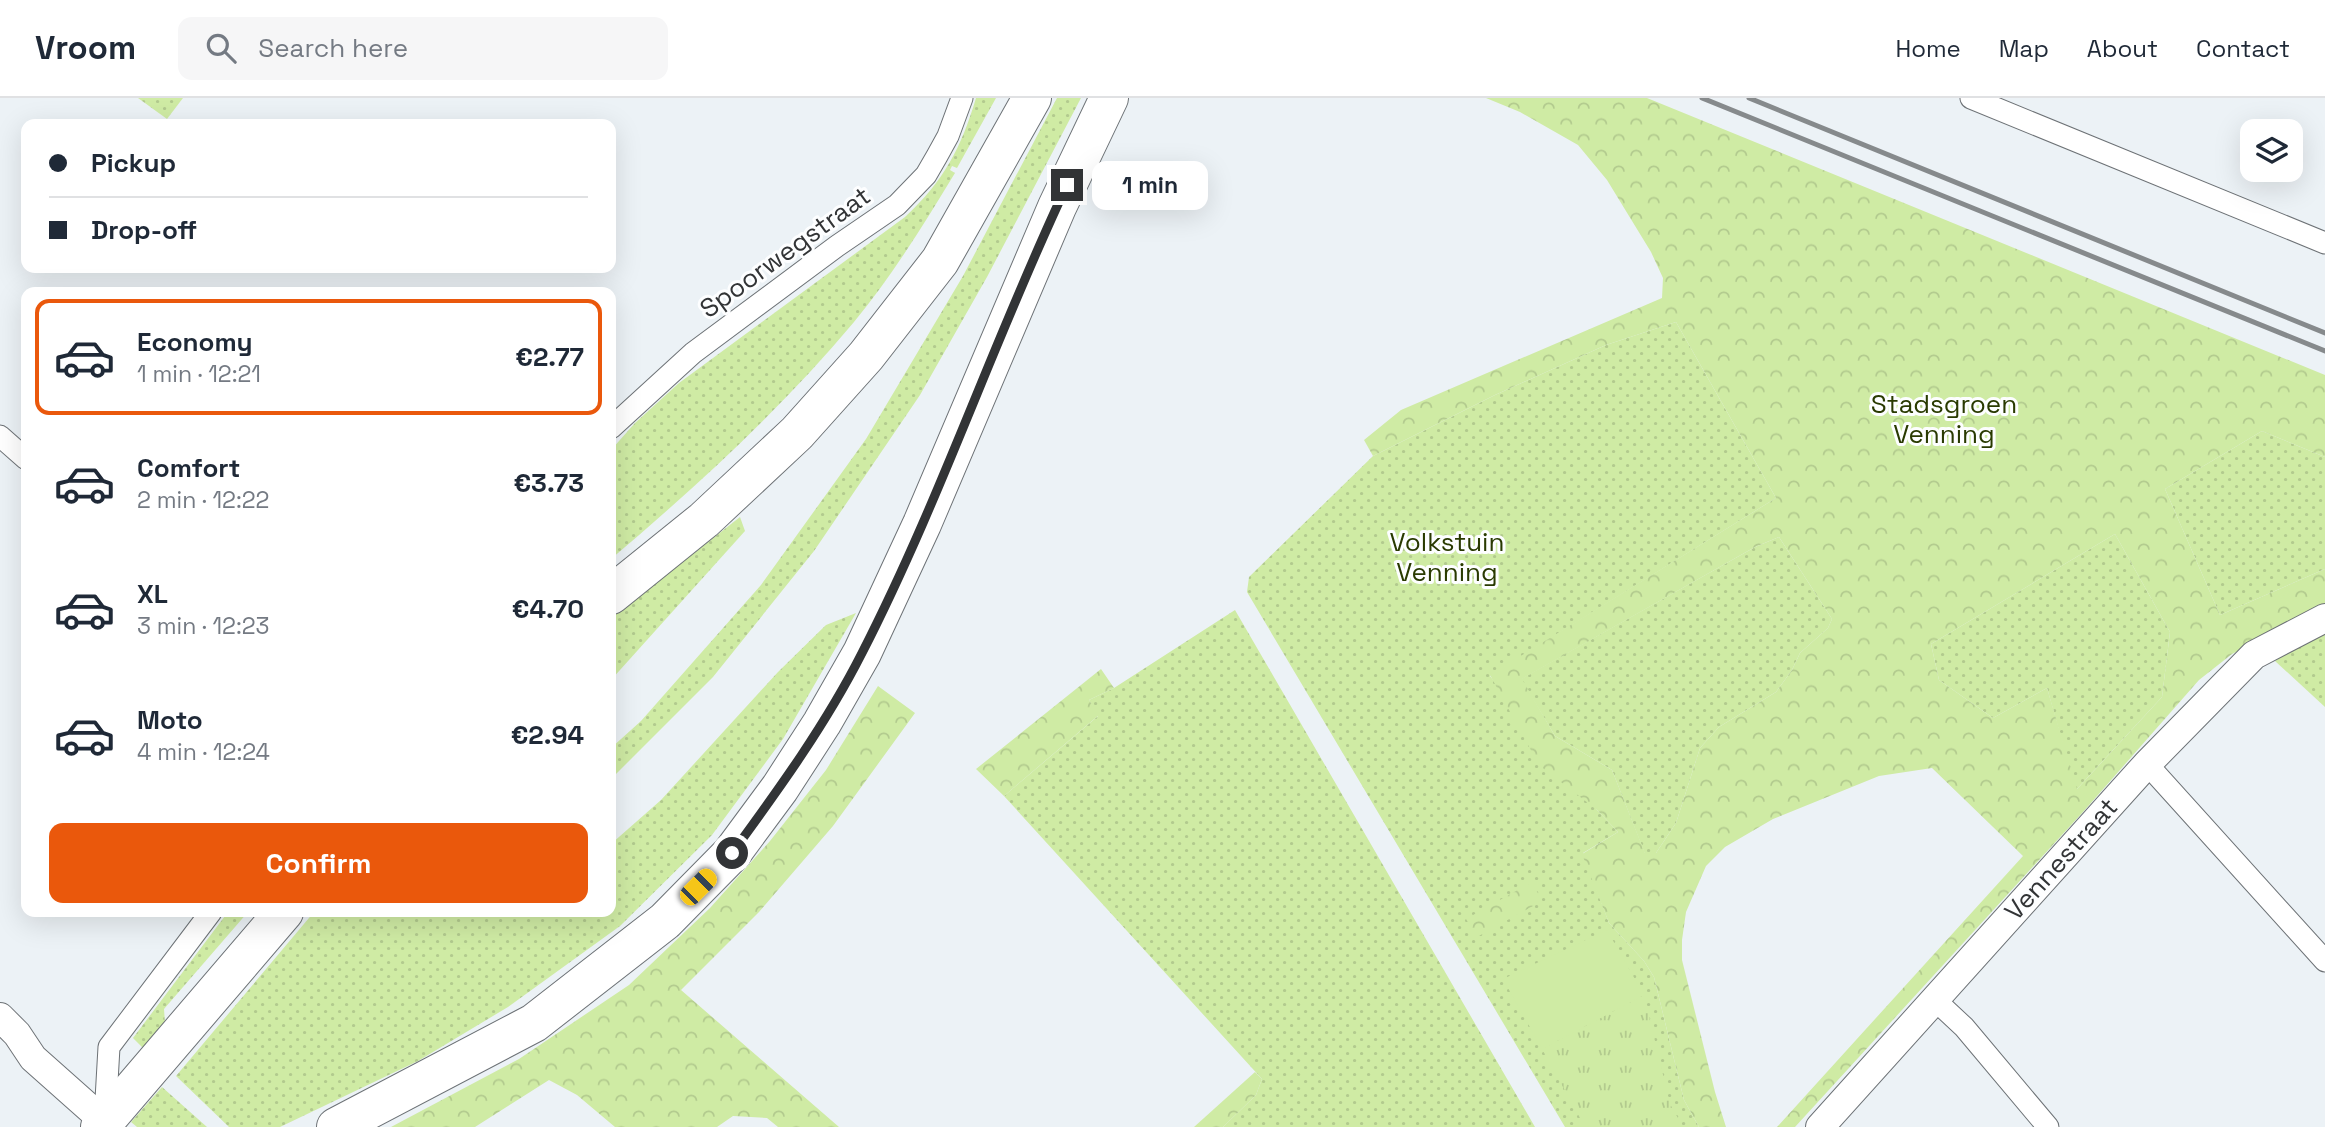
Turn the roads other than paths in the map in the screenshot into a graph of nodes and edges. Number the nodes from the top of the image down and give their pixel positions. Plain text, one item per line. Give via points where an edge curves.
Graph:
1 (962, 98) edge
2 (1032, 98) edge
3 (1109, 98) edge
4 (1971, 98) edge
5 (2325, 243) edge
6 (616, 423) edge
7 (0, 436) edge
8 (21, 455) edge
9 (616, 591) edge
10 (2325, 618) edge
11 (2147, 764) junction
12 (207, 917) edge
13 (280, 917) edge
14 (2325, 961) edge
15 (1935, 1000) junction
16 (0, 1017) edge
17 (102, 1125) edge
18 (336, 1127) edge
19 (1820, 1127) edge
20 (2048, 1127) edge

1 - 6 street, Spoorwegstraat via 948,136 912,191 694,353
2 - 9 highway via 940,261 866,355 796,433 704,520
3 - 18 highway via 862,653 808,745 732,853 665,921 534,1023
4 - 5 street
7 - 8 street
10 - 11 street, Vennestraat via 2254,656
11 - 14 street
11 - 15 street, Vennestraat
12 - 17 street via 109,1047
13 - 17 highway
15 - 19 street, Vennestraat
15 - 20 street via 1964,1027
16 - 17 street via 33,1058

